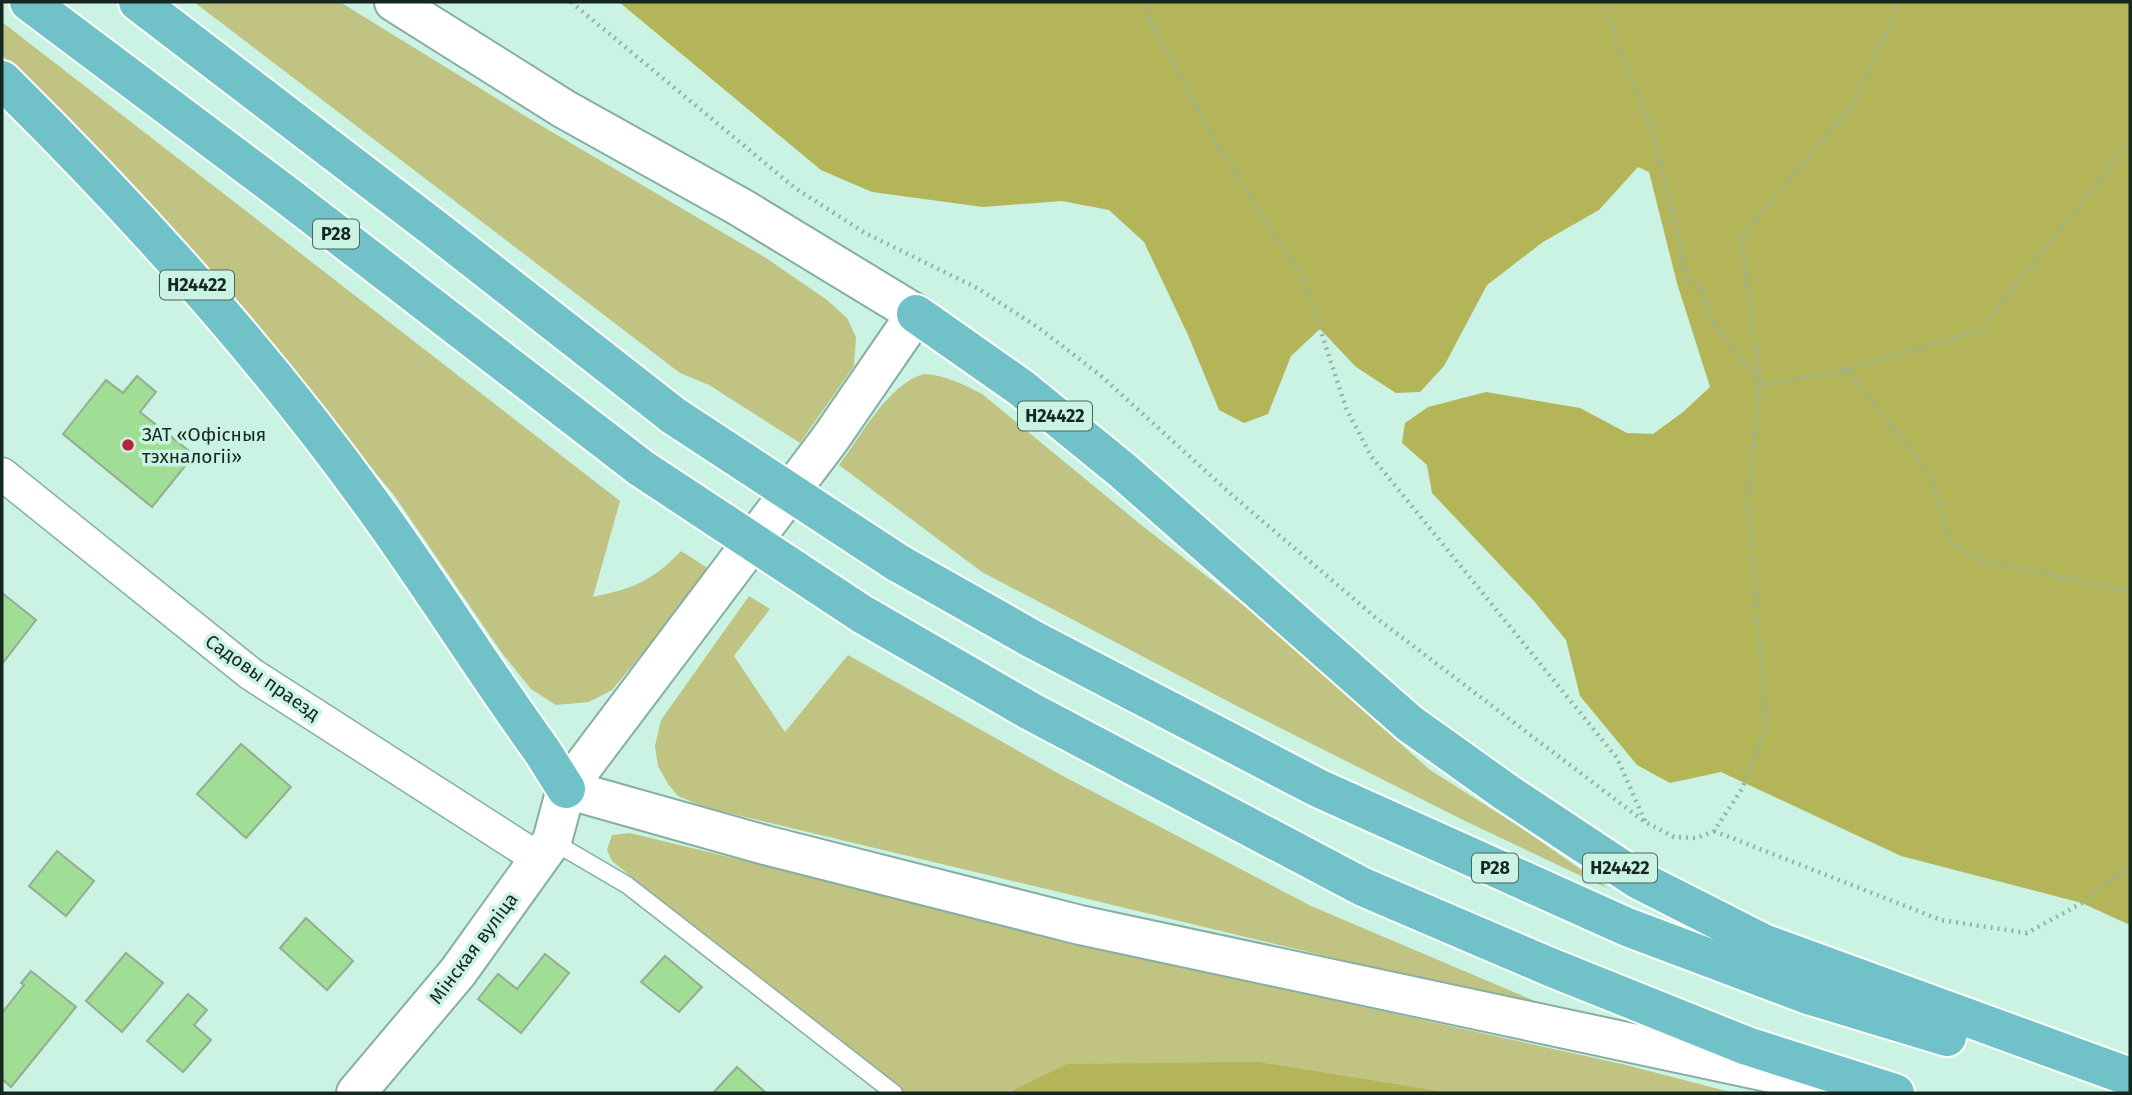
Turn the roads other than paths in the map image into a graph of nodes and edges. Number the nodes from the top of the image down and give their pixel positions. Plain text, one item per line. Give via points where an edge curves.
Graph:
1 (29, 2) edge
2 (138, 2) edge
3 (394, 2) edge
4 (2, 80) edge
5 (916, 314) junction
6 (2, 474) edge
7 (566, 789) junction
8 (546, 850) junction
9 (2130, 1077) edge
10 (356, 1093) edge
11 (894, 1093) edge
12 (1865, 1093) edge
13 (1895, 1093) edge

1 - 13 highway, Р28, bridge via 641,468 862,614 1030,711 1363,887 1747,1046
2 - 9 highway, Р28, bridge via 674,416 898,563 1034,640 1318,788 1627,927 1860,1011 1951,1038
3 - 5 street, Н24422 via 564,109 740,207
4 - 7 highway, Н24422 via 183,268 281,386 374,506
5 - 7 street via 830,439
5 - 9 highway, Н24422 via 1020,387 1122,470 1409,723 1637,879 1763,943
6 - 8 street, Садовы праезд via 251,674
7 - 8 street, Мінская вуліца
7 - 12 street via 1080,925
8 - 10 street, Мінская вуліца via 457,972
8 - 11 lane via 627,885

